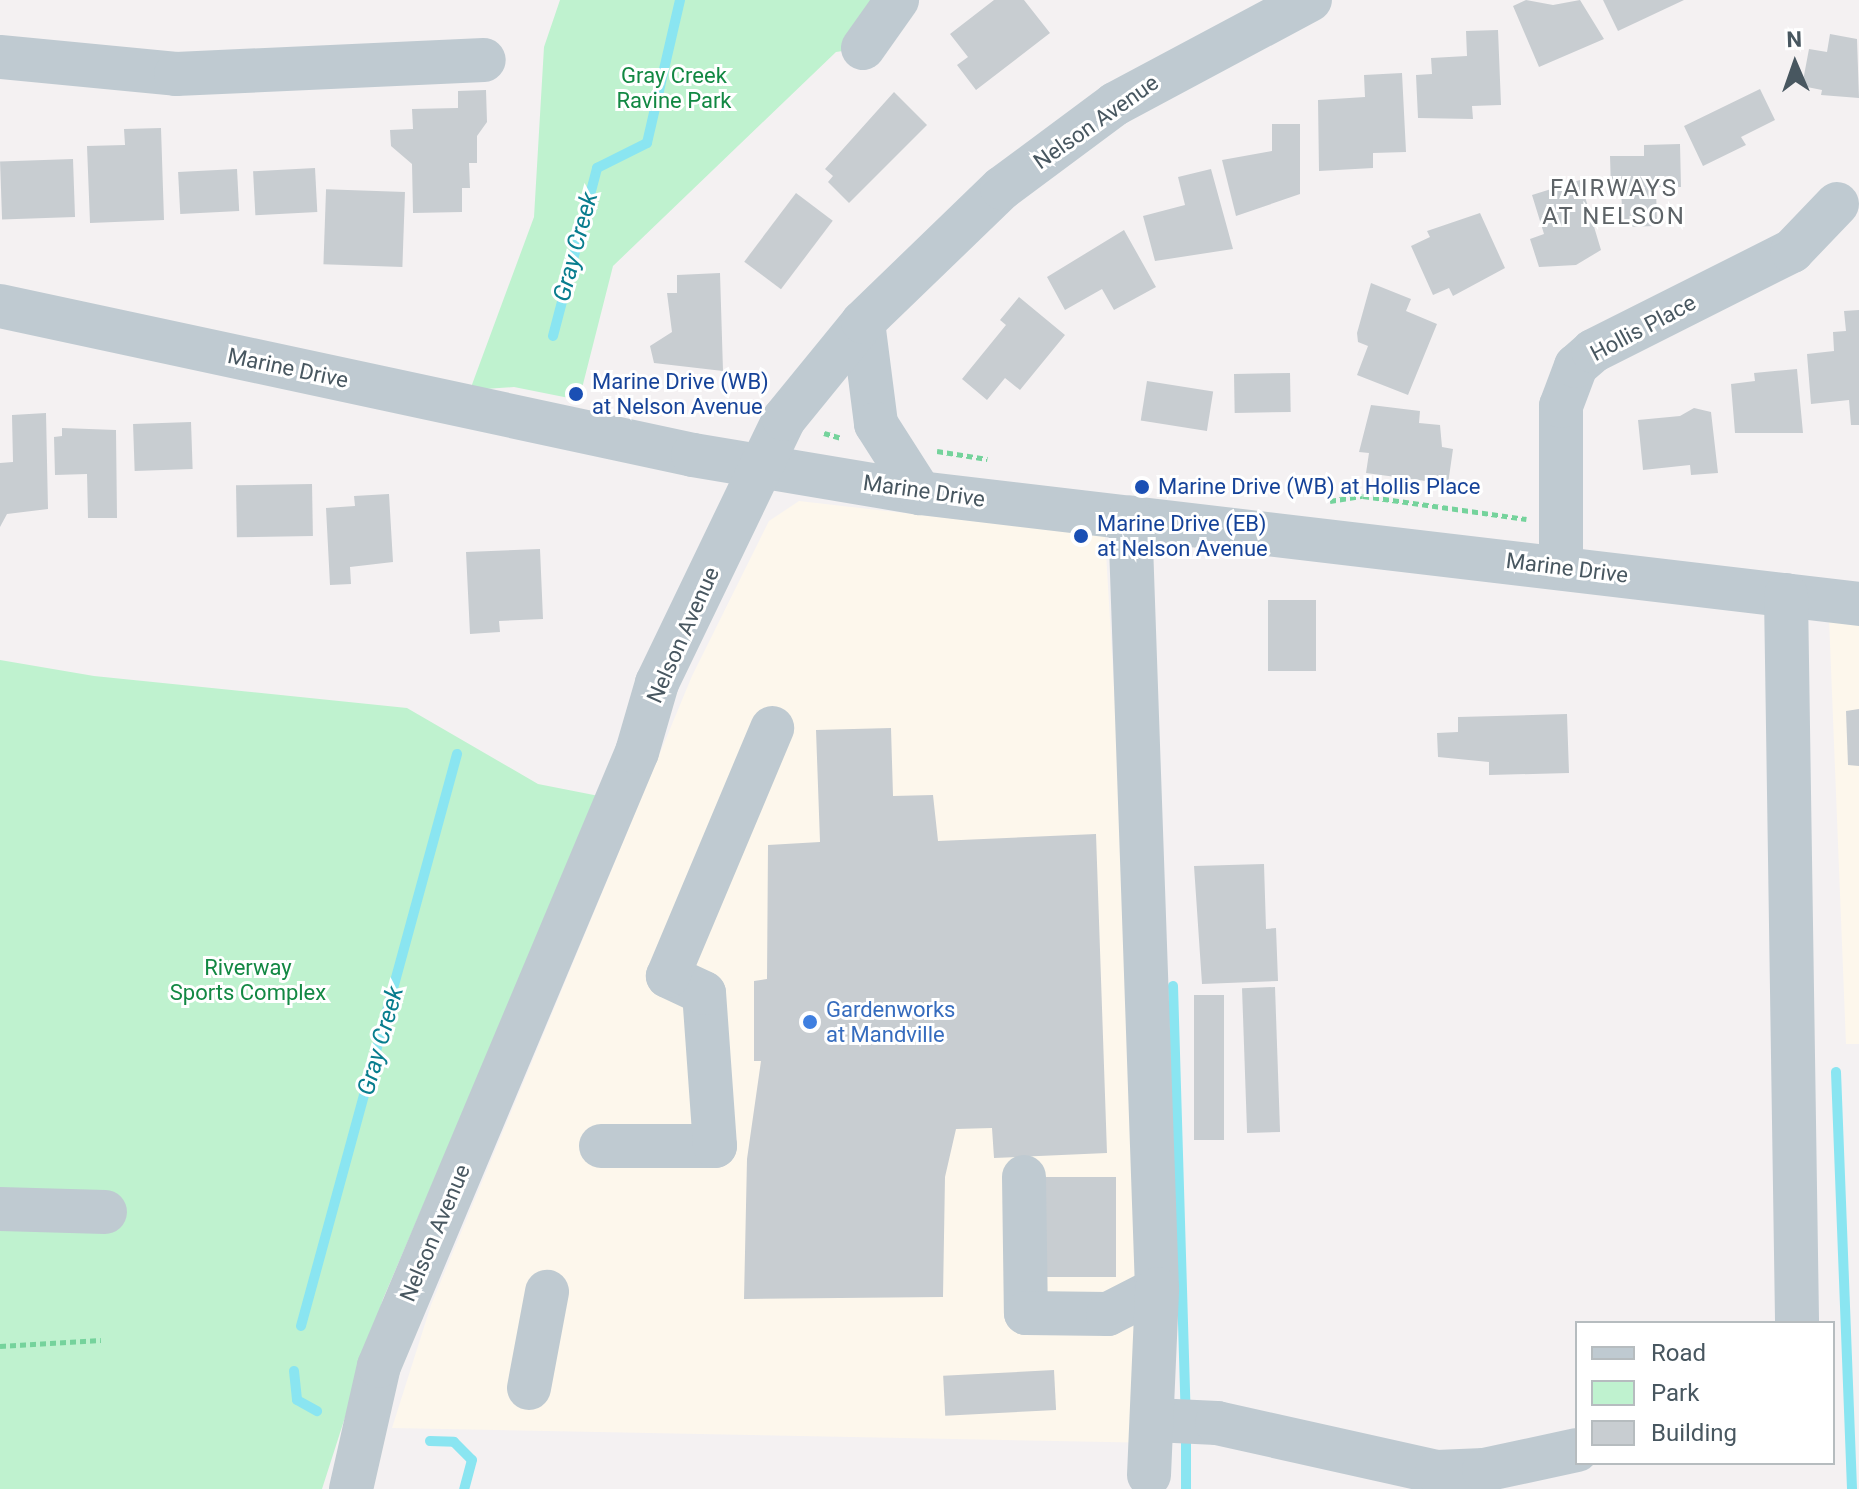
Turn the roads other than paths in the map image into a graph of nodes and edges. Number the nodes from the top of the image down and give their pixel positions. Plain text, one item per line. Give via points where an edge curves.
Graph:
1 (897, 0) edge
2 (1310, 0) edge
3 (863, 48) dead end
4 (0, 57) edge
5 (484, 60) dead end
6 (1837, 204) dead end
7 (0, 306) edge
8 (863, 322) junction
9 (760, 466) junction
10 (920, 493) junction
11 (1130, 517) junction
12 (1561, 567) junction
13 (1786, 595) junction
14 (1859, 604) edge
15 (772, 728) dead end
16 (601, 1146) dead end
17 (1024, 1177) dead end
18 (0, 1209) edge
19 (105, 1212) dead end
20 (1157, 1289) junction
21 (547, 1292) dead end
22 (1797, 1321) edge
23 (529, 1388) dead end
24 (1154, 1420) junction
25 (1575, 1450) edge
26 (1149, 1475) dead end
27 (351, 1489) edge

1 - 3 street
2 - 8 street, Nelson Avenue via 1171,70 1082,128 961,224
4 - 5 street via 176,74
6 - 12 street, Hollis Place via 1792,251 1593,351 1576,366 1561,406
7 - 9 street, Marine Drive
8 - 9 street, Nelson Avenue via 784,419
8 - 10 street via 876,424
9 - 10 street, Marine Drive
9 - 27 street, Nelson Avenue via 657,683 631,766 379,1366
10 - 11 street, Marine Drive
11 - 12 street, Marine Drive
11 - 20 street
12 - 13 street, Marine Drive
13 - 14 street, Marine Drive
13 - 22 street
15 - 16 street via 668,976 704,993 715,1146
17 - 20 street via 1026,1313 1108,1314
18 - 19 street
20 - 24 street
21 - 23 street
24 - 25 street via 1217,1423 1437,1472 1484,1470
24 - 26 street

